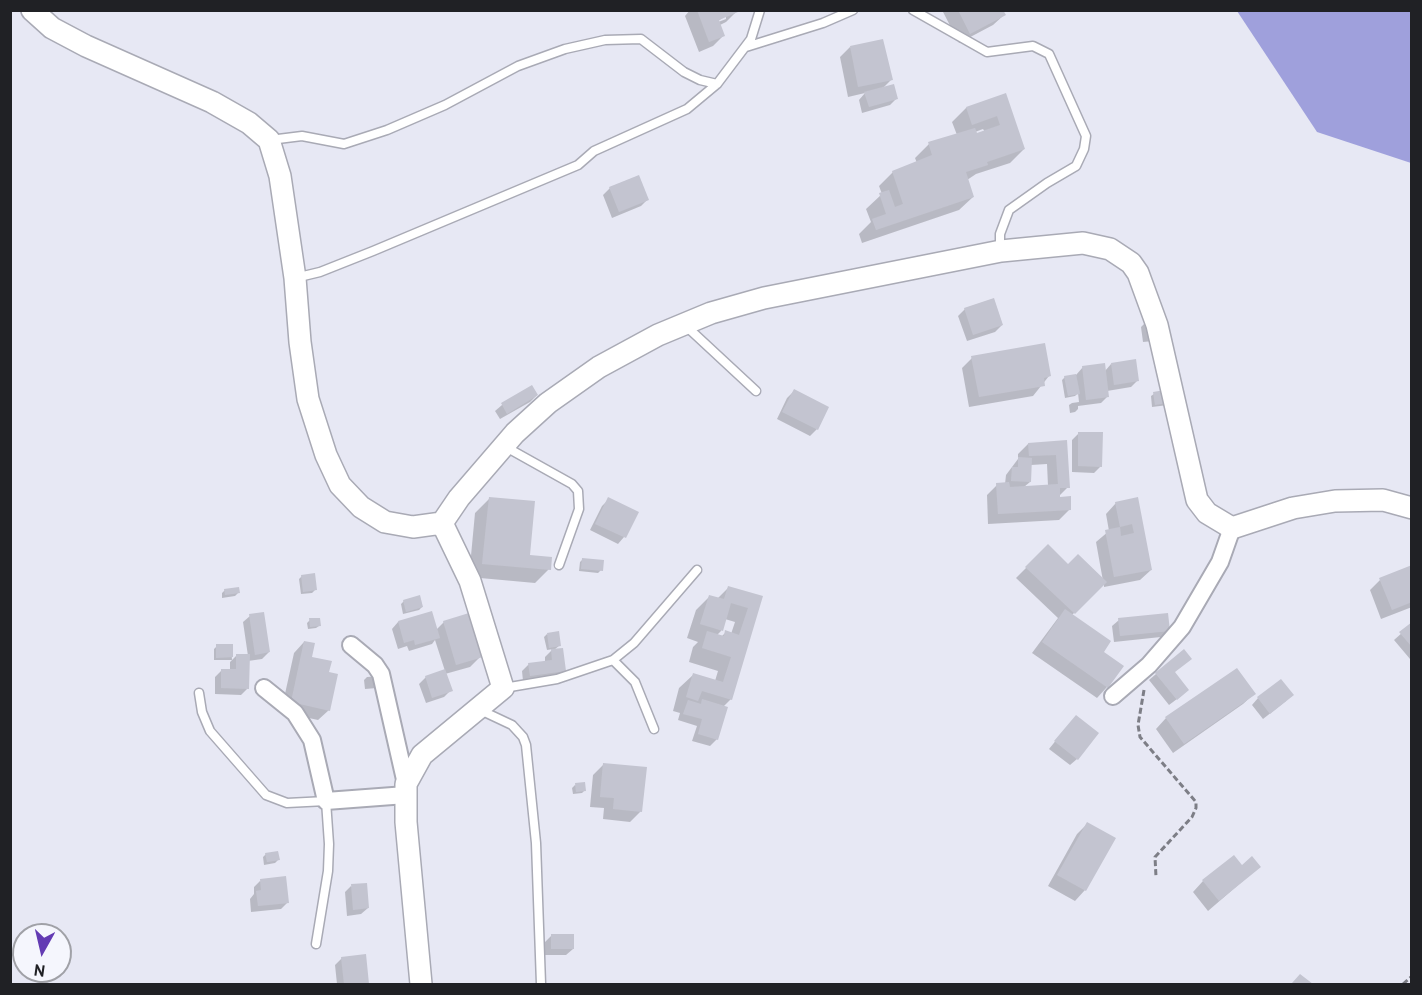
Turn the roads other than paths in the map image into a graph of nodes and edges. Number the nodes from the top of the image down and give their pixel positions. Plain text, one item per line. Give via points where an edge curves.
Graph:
1 (32, 10) edge
2 (760, 10) edge
3 (853, 10) edge
4 (913, 10) edge
5 (746, 47) junction
6 (717, 84) junction
7 (269, 140) junction
8 (1000, 251) junction
9 (295, 278) junction
10 (684, 324) junction
11 (756, 391) dead end
12 (504, 446) junction
13 (1412, 507) edge
14 (442, 522) junction
15 (1232, 528) junction
16 (559, 565) dead end
17 (697, 570) dead end
18 (351, 645) dead end
19 (613, 660) junction
20 (264, 688) dead end
21 (503, 688) junction
22 (199, 693) dead end
23 (1113, 696) dead end
24 (477, 709) junction
25 (654, 729) dead end
26 (406, 790) junction
27 (326, 801) junction
28 (316, 944) dead end
29 (421, 984) edge
30 (541, 984) edge

1 - 7 street via 52,28 212,102 249,123
2 - 5 lane
3 - 5 lane
4 - 8 lane via 987,52 1033,46 1048,54 1086,136 1076,166 1009,210 1000,234
5 - 6 lane
6 - 7 lane via 684,72 641,39 605,40 518,66 445,105 344,144 302,136
6 - 9 lane via 687,109 594,151 578,165 373,251
7 - 9 street via 280,176
8 - 10 street via 764,298
8 - 15 street via 1083,243 1110,249 1131,263 1157,324 1197,500 1207,513
9 - 14 street via 308,399 340,485 361,507 385,522 413,527
10 - 11 lane
10 - 12 street via 599,367 548,403
12 - 14 street
12 - 16 lane via 578,491 579,509
13 - 15 street via 1383,500 1335,501 1293,507
14 - 21 street via 470,581
15 - 23 street via 1220,562 1182,627 1149,665
17 - 19 lane via 634,643
18 - 26 street via 381,674
19 - 21 lane via 557,680
19 - 25 lane via 635,682
20 - 27 street via 295,713 312,740
21 - 24 street
22 - 27 lane via 210,731 267,795 287,803
24 - 26 street via 422,755
24 - 30 lane via 512,725 525,745 536,843
26 - 27 street
26 - 29 street
27 - 28 lane via 328,871

